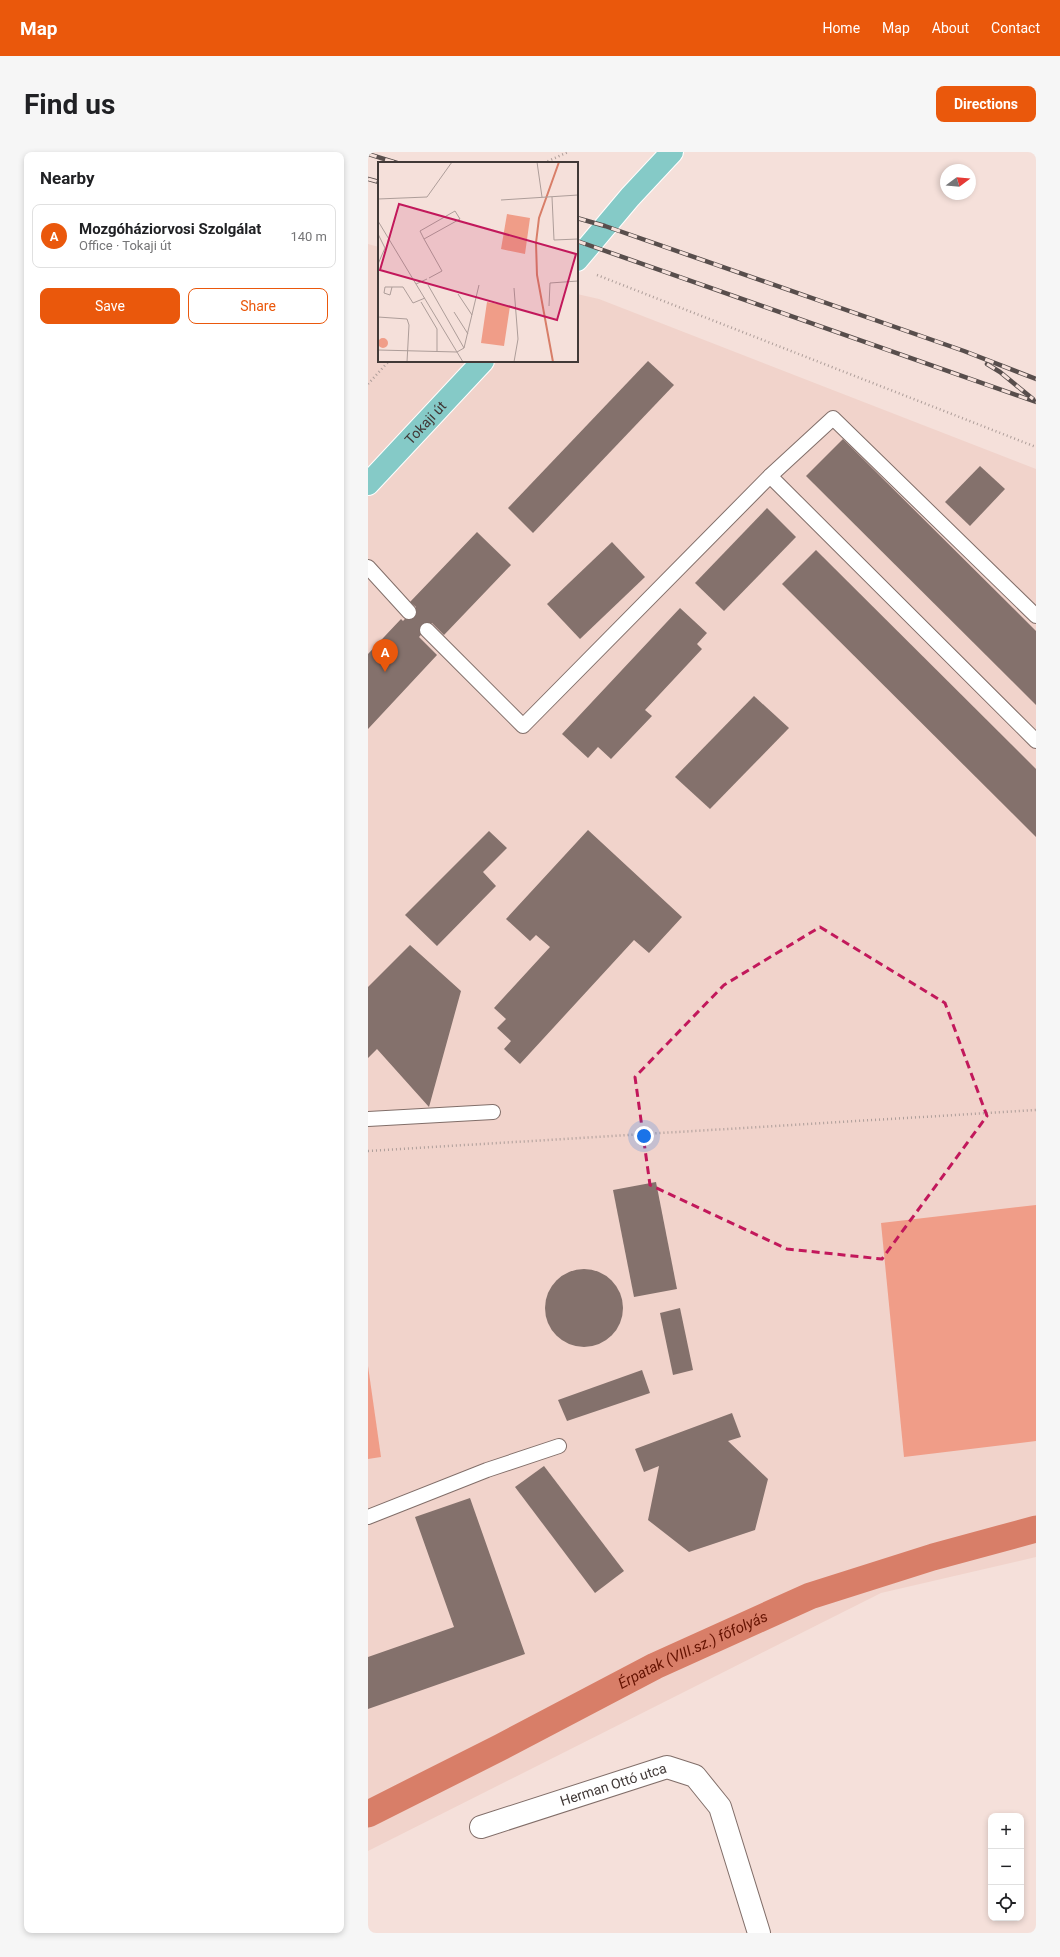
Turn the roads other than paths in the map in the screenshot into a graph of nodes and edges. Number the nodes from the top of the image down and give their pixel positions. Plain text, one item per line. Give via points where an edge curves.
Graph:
1 (672, 152) edge
2 (584, 266) edge
3 (482, 362) edge
4 (770, 476) junction
5 (368, 484) edge
6 (368, 566) edge
7 (409, 612) dead end
8 (1036, 616) edge
9 (427, 630) dead end
10 (1036, 741) edge
11 (493, 1112) dead end
12 (368, 1119) edge
13 (558, 1446) dead end
14 (368, 1517) edge
15 (481, 1827) dead end
16 (759, 1933) edge

1 - 2 main road via 630,197
3 - 5 main road, Tokaji út
4 - 8 lane via 833,418
4 - 9 lane via 523,726
4 - 10 lane
6 - 7 lane
11 - 12 lane
13 - 14 lane via 487,1470
15 - 16 street, Herman Ottó utca via 667,1767 695,1776 720,1807

